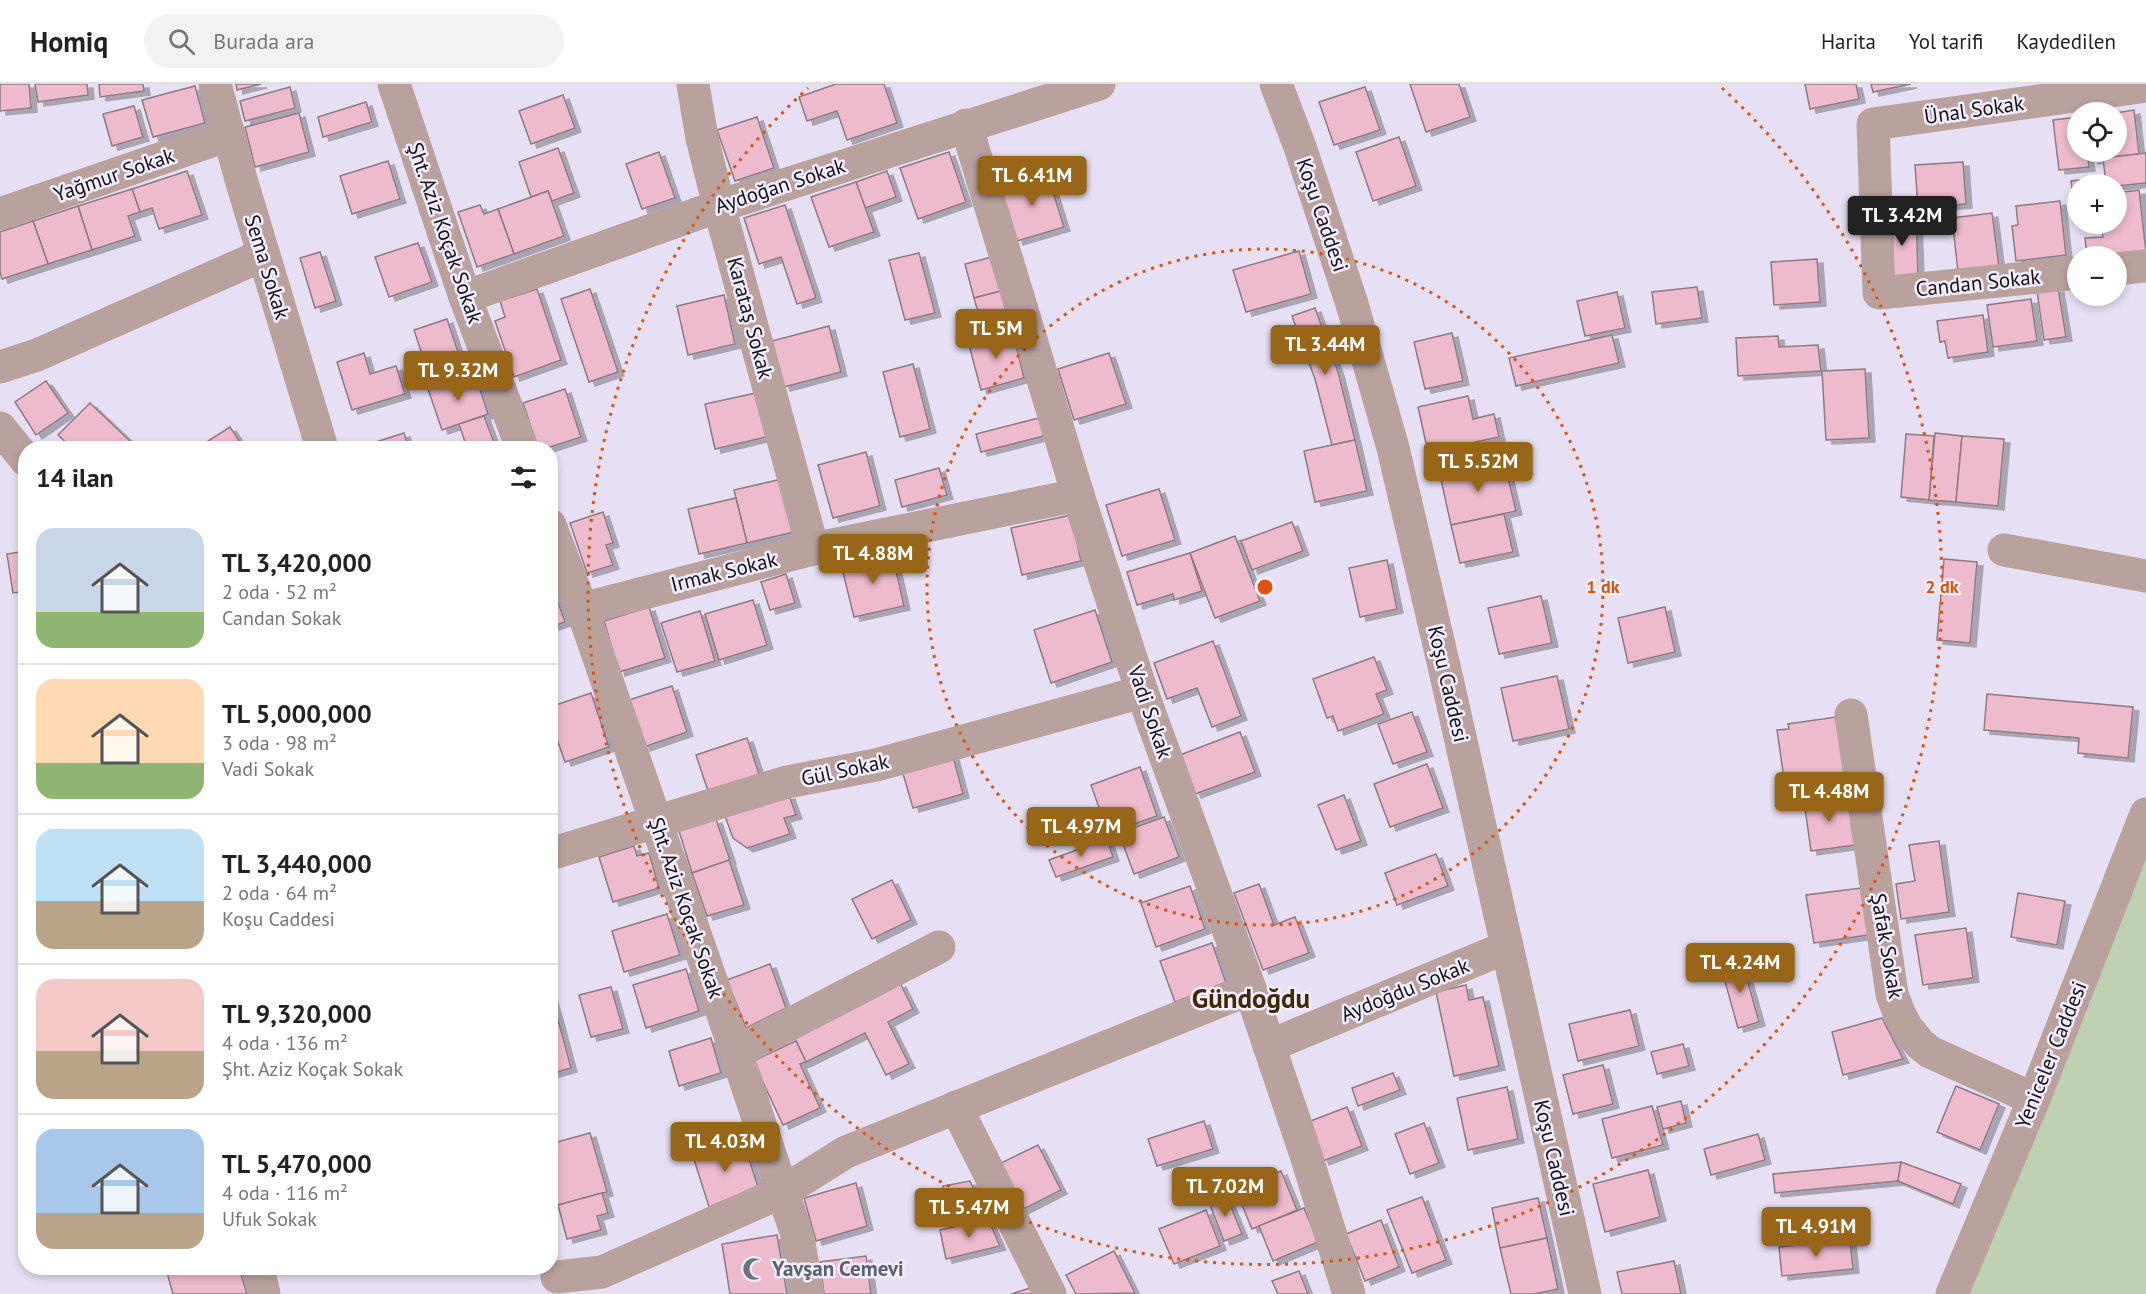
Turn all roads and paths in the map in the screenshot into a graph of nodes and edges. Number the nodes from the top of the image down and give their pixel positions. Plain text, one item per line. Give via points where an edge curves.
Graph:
1 (215, 84) edge
2 (394, 84) edge
3 (693, 84) edge
4 (1099, 84) edge
5 (1276, 84) edge
6 (2146, 86) edge
7 (966, 125) junction
8 (229, 135) junction
9 (719, 206) junction
10 (0, 214) edge
11 (263, 255) junction
12 (2146, 266) edge
13 (2127, 268) edge
14 (2067, 274) edge
15 (1879, 293) joint
16 (465, 297) junction
17 (0, 367) edge
18 (0, 428) edge
19 (320, 441) edge
20 (519, 441) edge
21 (18, 450) edge
22 (1078, 495) junction
23 (558, 546) edge
24 (813, 549) junction
25 (2004, 550) dead end
26 (2146, 576) edge
27 (582, 609) junction
28 (1142, 692) junction
29 (1851, 715) dead end
30 (2146, 814) edge
31 (656, 823) junction
32 (558, 852) edge
33 (939, 947) dead end
34 (1508, 947) junction
35 (1250, 989) junction
36 (1269, 1046) junction
37 (736, 1052) junction
38 (2034, 1100) junction
39 (956, 1107) junction
40 (782, 1192) junction
41 (558, 1274) edge
42 (260, 1275) edge
43 (264, 1294) edge
44 (808, 1294) edge
45 (1050, 1294) edge
46 (1349, 1294) edge
47 (1584, 1294) edge
48 (1952, 1294) edge

1 - 8 street, Sema Sokak
2 - 16 street, Şht. Aziz Koçak Sokak
3 - 9 street, Karataş Sokak
4 - 7 street, Aydoğan Sokak
5 - 34 street, Koşu Caddesi via 1352,304 1393,448
6 - 15 street, Ünal Sokak via 1873,124
7 - 9 street, Aydoğan Sokak
7 - 22 street, Vadi Sokak
8 - 10 street, Yağmur Sokak
8 - 11 street, Sema Sokak
9 - 16 street, Aydoğan Sokak
9 - 24 street, Karataş Sokak
11 - 17 street via 37,355
11 - 19 street, Sema Sokak
12 - 13 street
14 - 15 street, Candan Sokak
16 - 20 street, Şht. Aziz Koçak Sokak
18 - 21 street
22 - 24 street, Irmak Sokak
22 - 28 street, Vadi Sokak
23 - 27 street, Şht. Aziz Koçak Sokak
24 - 27 street, Irmak Sokak
25 - 26 street
27 - 31 street, Şht. Aziz Koçak Sokak
28 - 31 street, Gül Sokak via 876,765 787,782
28 - 35 street, Vadi Sokak
29 - 38 street, Şafak Sokak via 1892,994 1899,1013 1912,1036 1930,1052
30 - 38 street, Yeniceler Caddesi
31 - 32 street, Gül Sokak
31 - 37 street, Şht. Aziz Koçak Sokak
33 - 37 street
34 - 36 street, Aydoğdu Sokak
34 - 47 street, Koşu Caddesi
35 - 36 street, Vadi Sokak
35 - 39 street
36 - 46 street, Vadi Sokak
37 - 40 street, Şht. Aziz Koçak Sokak
38 - 48 street, Yeniceler Caddesi
39 - 40 street via 846,1152
39 - 45 street
40 - 41 street via 602,1272
40 - 44 street, Şht. Aziz Koçak Sokak via 798,1238
42 - 43 street

